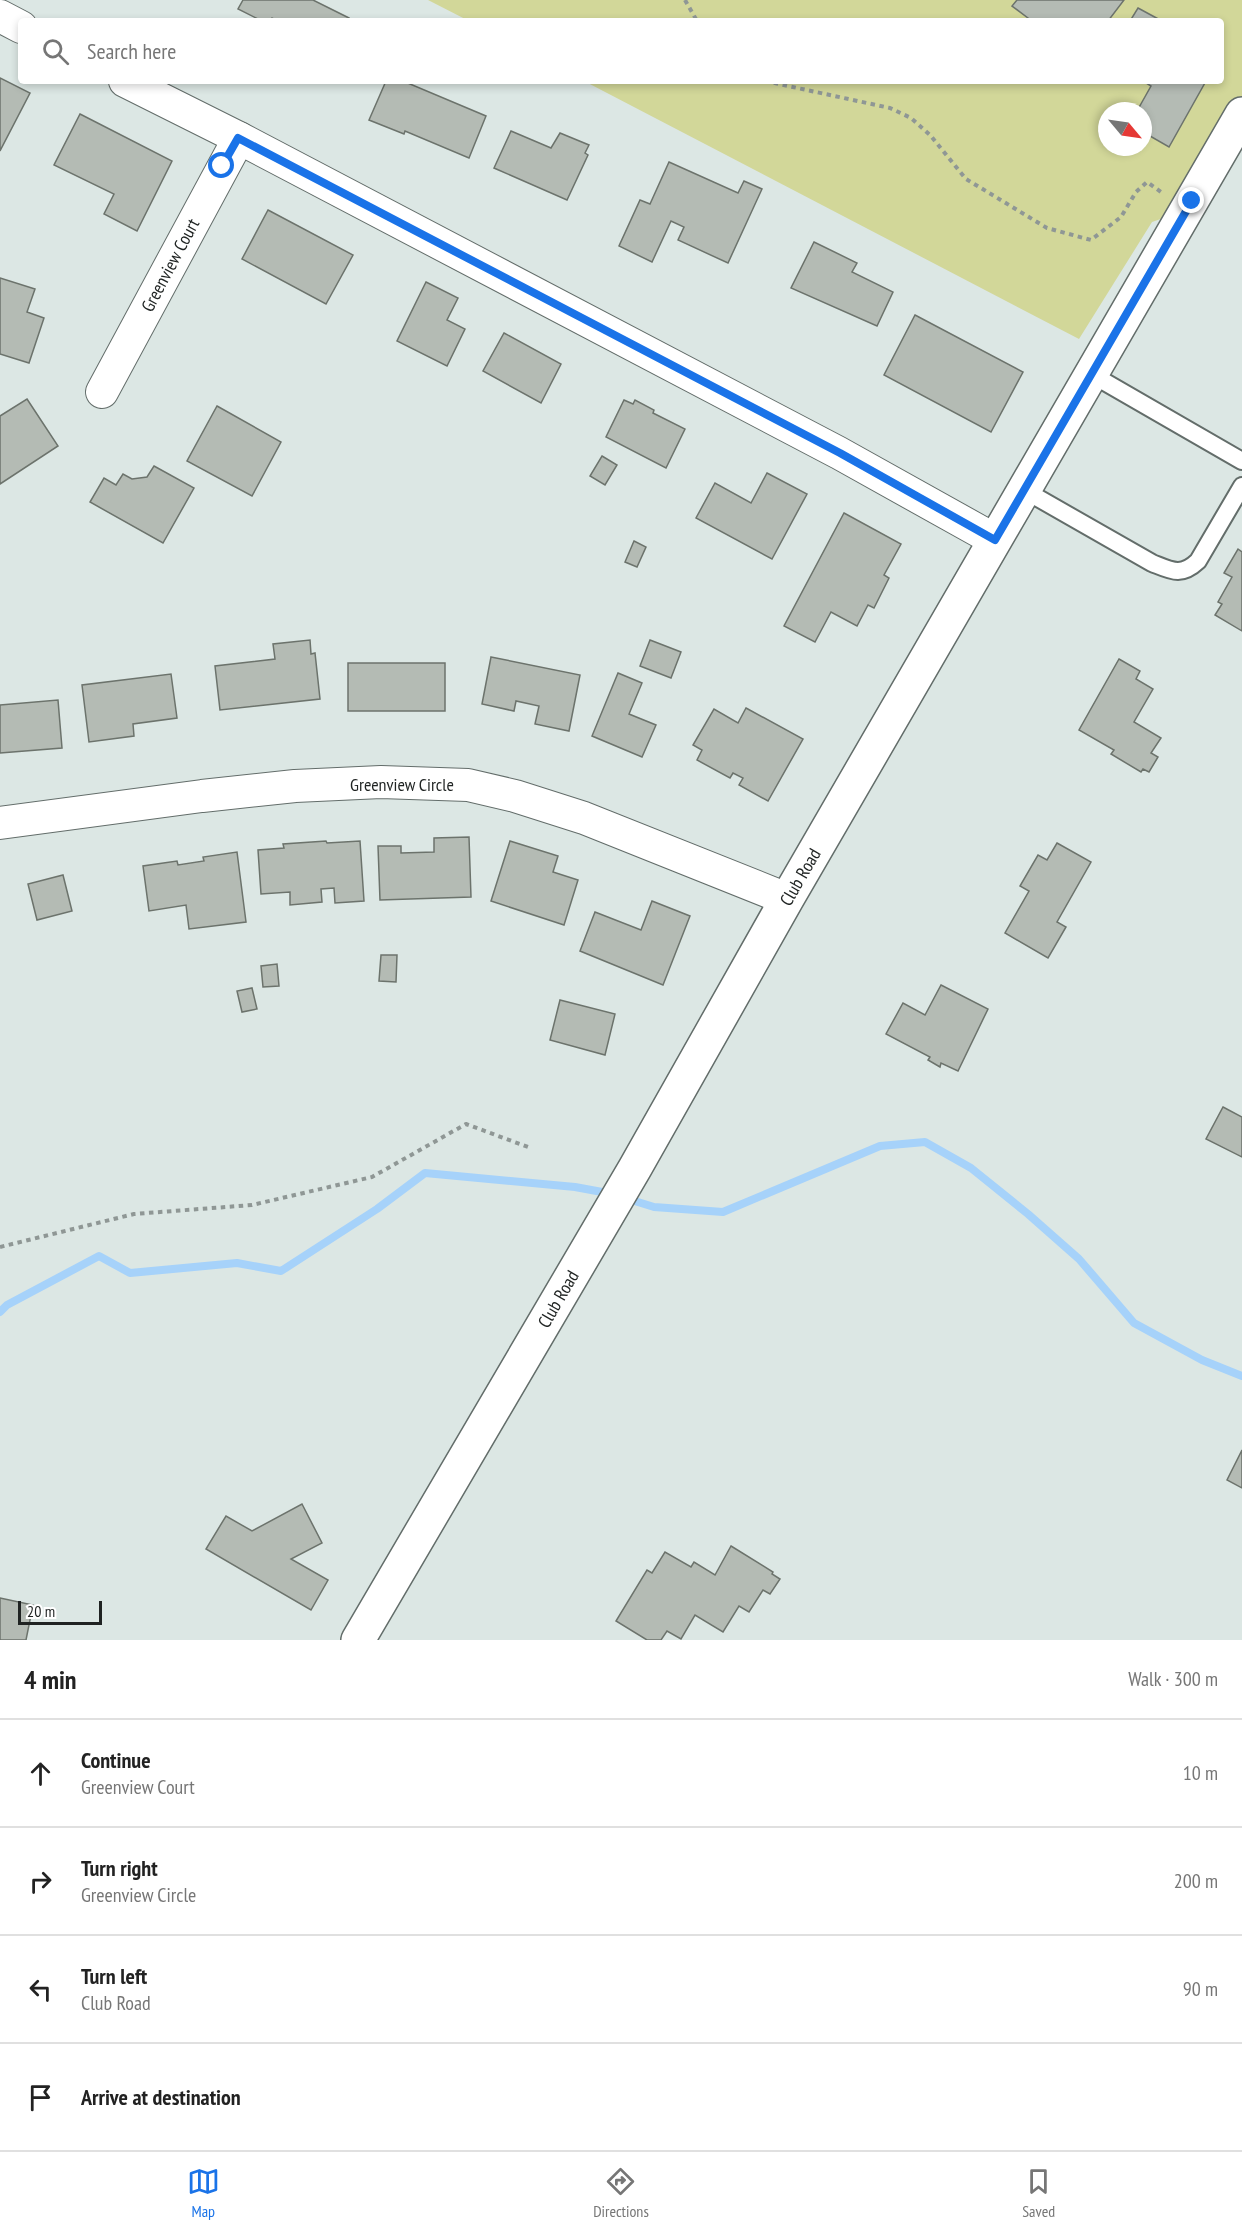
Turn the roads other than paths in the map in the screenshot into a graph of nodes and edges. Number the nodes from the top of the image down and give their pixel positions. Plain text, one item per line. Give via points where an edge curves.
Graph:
1 (0, 16) edge
2 (18, 25) edge
3 (131, 84) edge
4 (1242, 114) edge
5 (238, 138) junction
6 (1091, 374) junction
7 (102, 392) dead end
8 (1242, 461) edge
9 (1242, 486) edge
10 (1024, 490) junction
11 (995, 540) junction
12 (0, 823) edge
13 (787, 899) junction
14 (358, 1640) edge

1 - 2 street
3 - 5 street
4 - 6 street, Club Road
5 - 7 street, Greenview Court
5 - 11 street via 840,453
6 - 8 lane
6 - 10 street, Club Road
9 - 10 lane via 1198,561 1188,571 1175,572 1152,563
10 - 11 street, Club Road
11 - 13 street, Club Road
12 - 13 street, Greenview Circle via 295,786 381,782 468,785 584,818
13 - 14 street, Club Road via 635,1168

